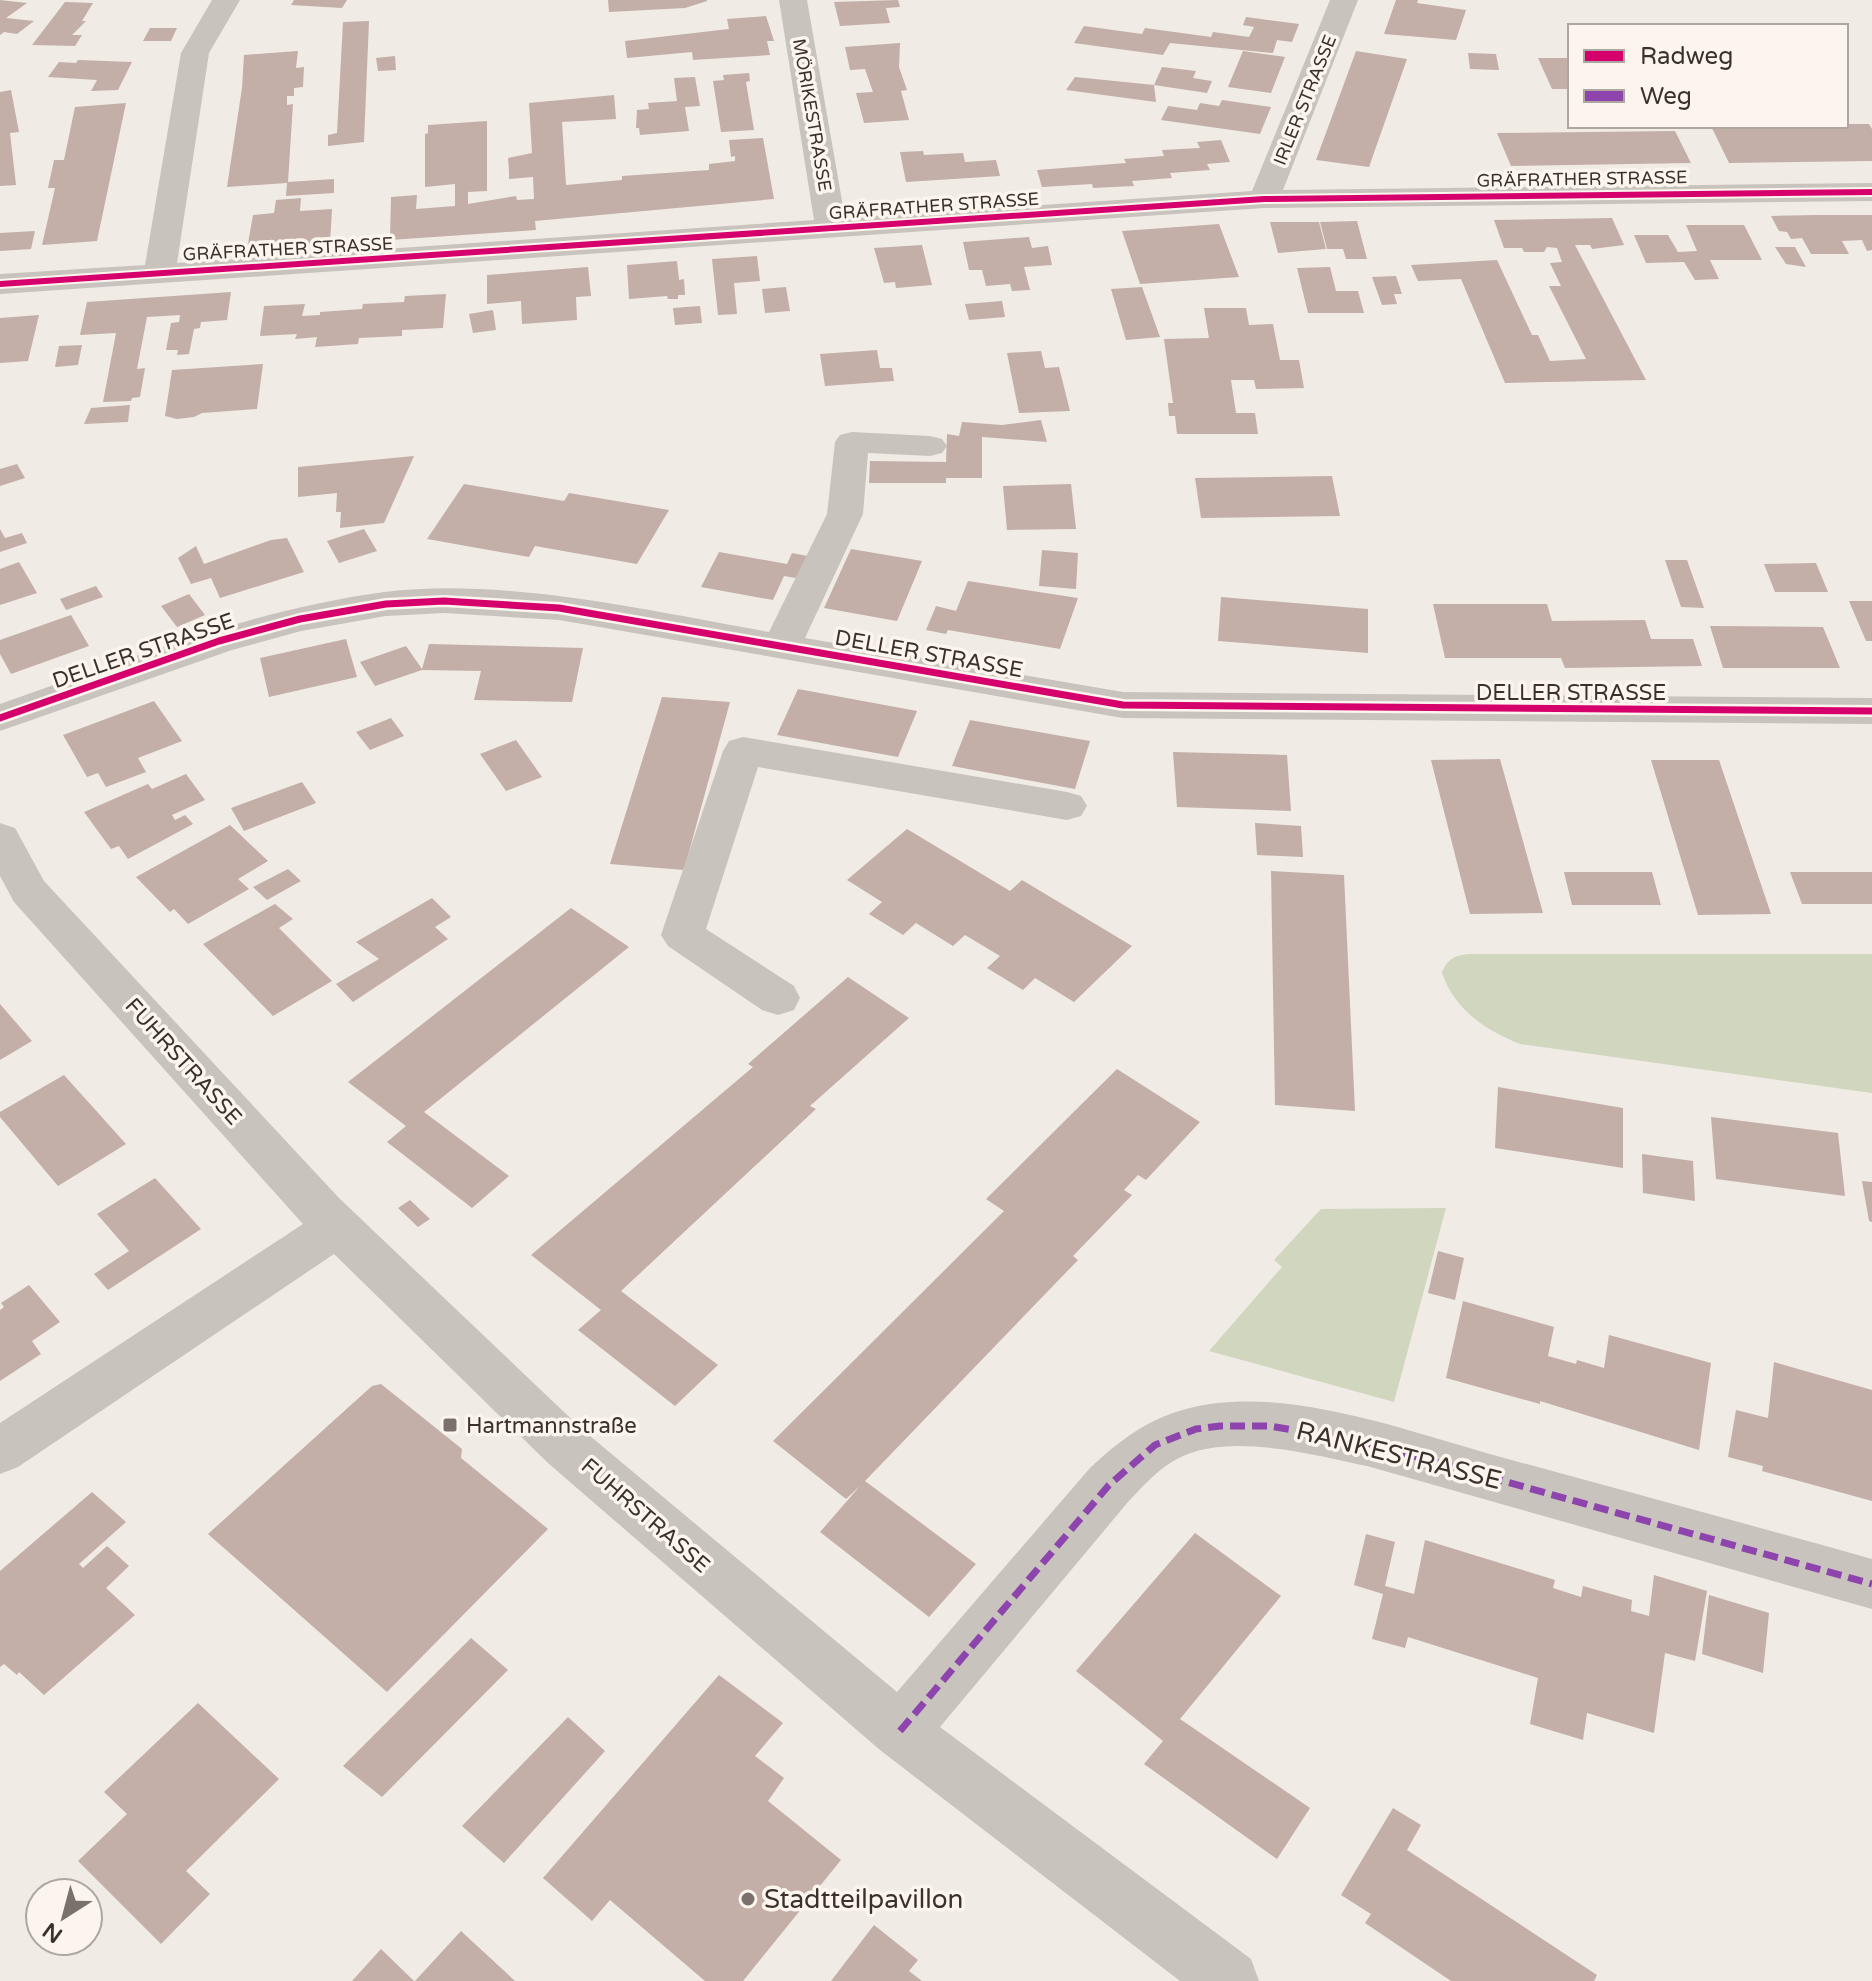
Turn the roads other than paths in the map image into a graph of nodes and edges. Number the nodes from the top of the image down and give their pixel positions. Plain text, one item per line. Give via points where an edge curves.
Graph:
1 (226, 0) edge
2 (793, 0) edge
3 (1344, 0) edge
4 (1872, 192) edge
5 (1264, 199) junction
6 (831, 229) junction
7 (160, 272) junction
8 (0, 284) edge
9 (930, 446) dead end
10 (782, 645) junction
11 (1872, 711) edge
12 (0, 718) edge
13 (1067, 806) dead end
14 (0, 838) edge
15 (778, 998) dead end
16 (338, 1226) junction
17 (0, 1451) edge
18 (1872, 1584) edge
19 (900, 1731) junction
20 (1229, 1981) edge

1 - 7 street via 195,53
2 - 6 street, MÖRIKESTRASSE
3 - 5 street, IRLER STRASSE
4 - 5 street, GRÄFRATHER STRASSE
5 - 6 street, GRÄFRATHER STRASSE
6 - 7 street, GRÄFRATHER STRASSE
7 - 8 street, GRÄFRATHER STRASSE
9 - 10 street via 852,442 845,514
10 - 11 street, DELLER STRASSE via 1123,705
10 - 12 street, DELLER STRASSE via 559,608 444,601 386,604 219,641
13 - 15 street via 743,751 683,935
14 - 16 street, FUHRSTRASSE via 29,891
16 - 17 street
16 - 19 street, FUHRSTRASSE via 566,1447
18 - 19 street, RANKESTRASSE via 1367,1443 1284,1426 1221,1426 1170,1436 1118,1477
19 - 20 street, FUHRSTRASSE

